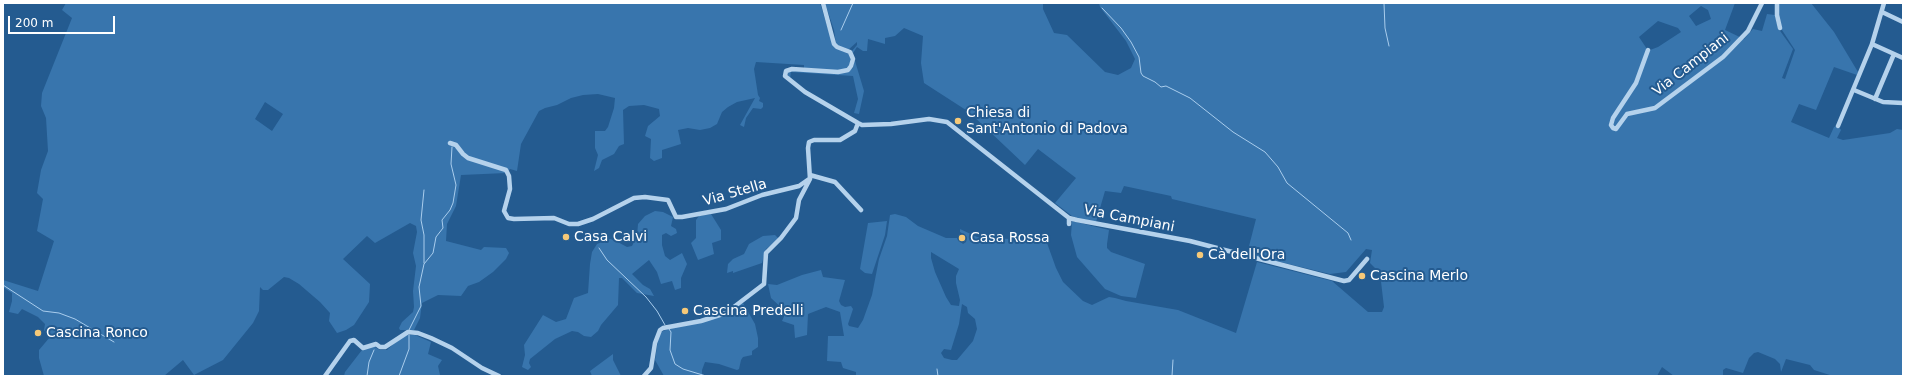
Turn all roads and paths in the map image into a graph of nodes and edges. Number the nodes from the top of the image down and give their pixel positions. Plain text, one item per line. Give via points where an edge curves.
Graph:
1 (823, 3) edge
2 (1762, 3) edge
3 (1777, 3) edge
4 (1884, 3) edge
5 (1882, 12) junction
6 (1903, 22) edge
7 (1780, 28) dead end
8 (1872, 44) junction
9 (1648, 50) dead end
10 (1894, 54) junction
11 (1903, 58) edge
12 (1854, 90) junction
13 (1875, 98) junction
14 (1903, 103) edge
15 (855, 120) junction
16 (1838, 126) dead end
17 (851, 133) junction
18 (450, 143) dead end
19 (810, 177) junction
20 (861, 210) dead end
21 (1069, 218) junction
22 (1069, 224) dead end
23 (1367, 259) dead end
24 (325, 376) edge
25 (499, 376) edge
26 (644, 376) edge

1 - 15 street, Via Campiani via 834,44 850,52 852,66 848,70 838,72 792,69 786,71 785,76 805,92
2 - 9 street, Via Campiani via 1748,31 1723,57 1655,108 1627,114 1616,129 1613,128 1613,118 1636,83
3 - 7 street
4 - 5 street
5 - 6 street
5 - 8 street
8 - 10 street
8 - 12 street
10 - 11 street
10 - 13 street
12 - 13 street
12 - 16 street
13 - 14 street via 1883,102
15 - 17 street
15 - 17 street via 854,131
15 - 21 street, Via Campiani via 862,125 929,120 947,122
17 - 19 street via 840,140 809,142
18 - 19 street, Via Stella via 456,145 468,158 506,170 510,189 504,211 508,218 514,219 554,218 569,224 578,224 634,198 645,197 668,200 676,217 682,217 726,209 762,195 798,186
19 - 20 street via 835,182
19 - 26 street via 799,200 796,218 766,253 764,284 726,313 660,330 651,368
21 - 22 street
21 - 23 street, Via Campiani via 1190,241 1344,281 1349,280
24 - 25 street via 352,340 364,348 376,344 385,347 403,334 413,332 452,348 469,361

